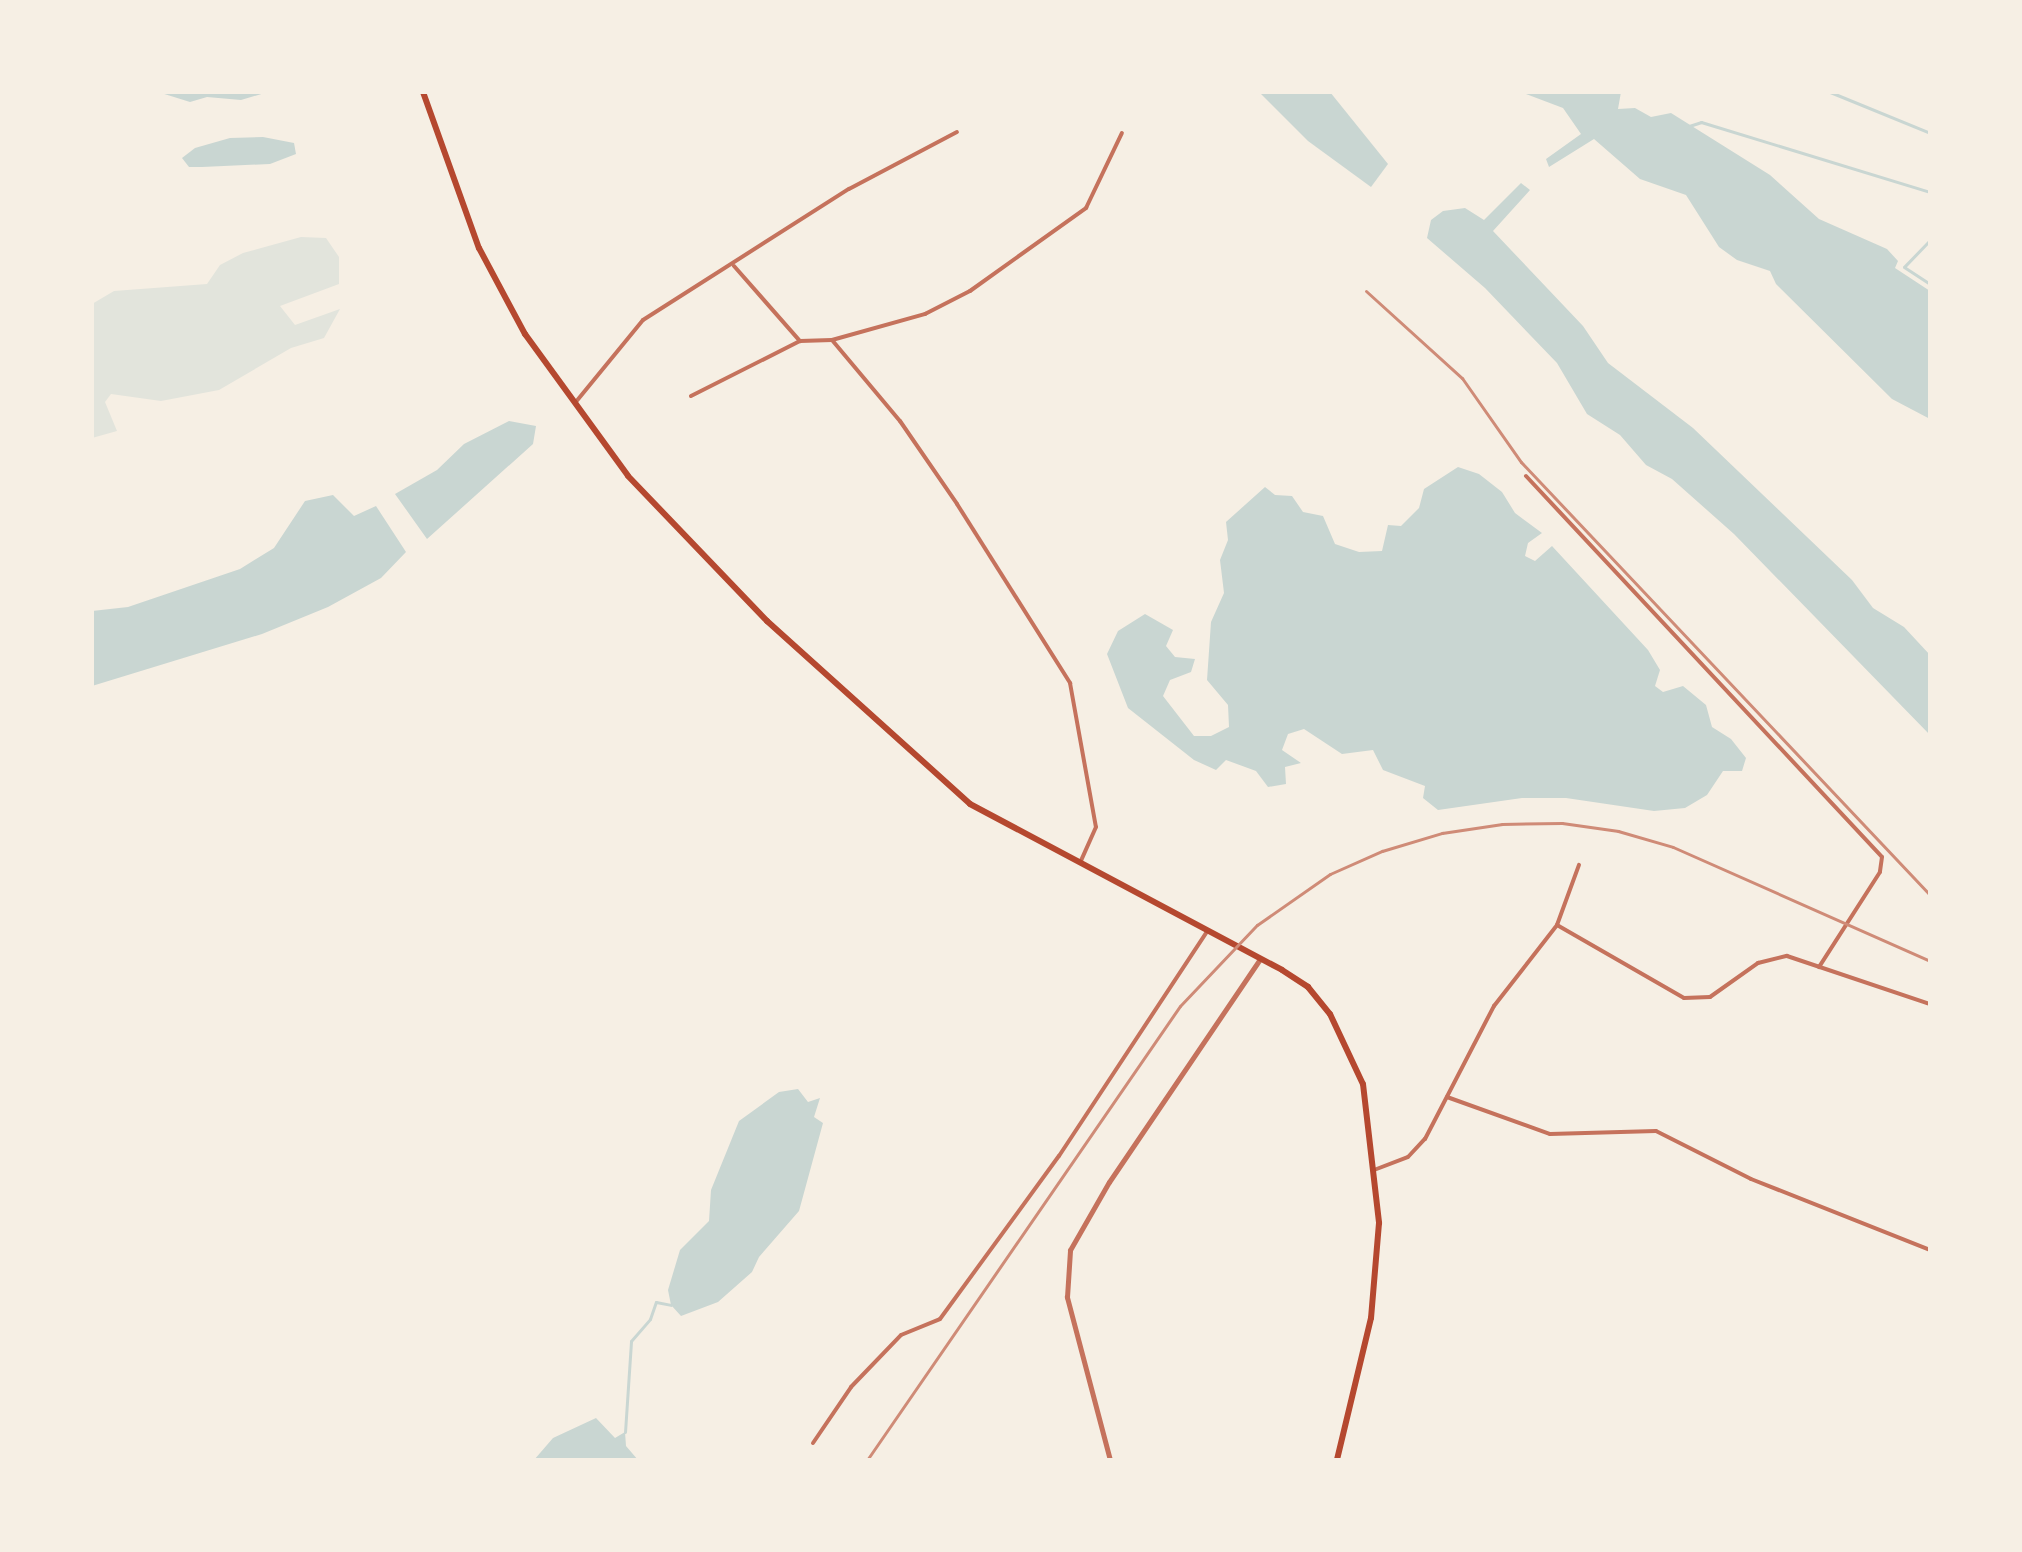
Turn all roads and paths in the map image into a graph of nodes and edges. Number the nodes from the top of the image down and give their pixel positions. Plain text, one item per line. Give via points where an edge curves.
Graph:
1 (423, 92) edge
2 (957, 132) dead end
3 (1122, 133) dead end
4 (734, 266) junction
5 (832, 340) junction
6 (800, 341) junction
7 (691, 396) dead end
8 (573, 405) junction
9 (1526, 476) dead end
10 (1079, 865) junction
11 (1579, 865) dead end
12 (1557, 925) junction
13 (1206, 933) junction
14 (1260, 959) junction
15 (1819, 967) junction
16 (1930, 1004) edge
17 (1447, 1097) junction
18 (1374, 1170) junction
19 (1930, 1250) edge
20 (813, 1443) dead end
21 (1110, 1460) edge
22 (1337, 1460) edge

1 - 8 main road via 484,259 525,334
2 - 4 street via 849,189
3 - 5 street via 1086,208 970,291 925,314
4 - 6 street
4 - 8 street via 643,320
5 - 6 street
5 - 10 street via 900,421 1070,683 1096,827
6 - 7 street
8 - 10 main road via 661,513 906,751 970,804
9 - 15 street via 1882,857 1880,872
10 - 13 main road
11 - 12 street
12 - 15 street via 1684,998 1710,997 1772,958 1787,956
12 - 17 street via 1503,991
13 - 14 main road
13 - 20 street via 1059,1156 940,1319 901,1335 851,1387
14 - 18 main road via 1308,987 1336,1023 1363,1084
14 - 21 street via 1125,1158 1070,1250 1067,1297
15 - 16 street
17 - 18 street via 1419,1146 1391,1166
17 - 19 street via 1550,1134 1656,1131 1751,1179
18 - 22 main road via 1379,1223 1371,1318

